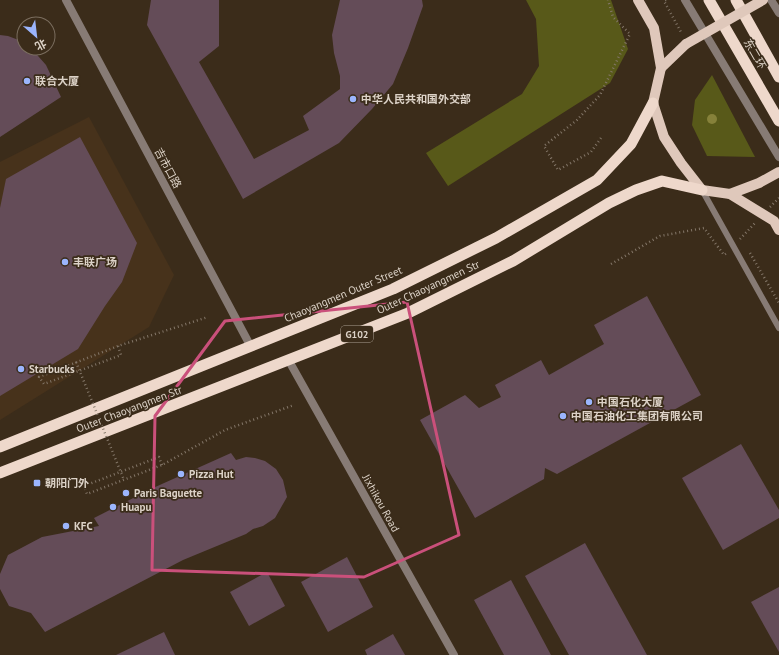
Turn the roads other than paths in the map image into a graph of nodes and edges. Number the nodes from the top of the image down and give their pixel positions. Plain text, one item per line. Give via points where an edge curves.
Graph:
1 (66, 0) edge
2 (638, 0) edge
3 (685, 0) edge
4 (709, 0) edge
5 (736, 0) edge
6 (763, 0) edge
7 (771, 0) edge
8 (779, 13) edge
9 (661, 68) junction
10 (779, 77) edge
11 (653, 103) junction
12 (779, 121) edge
13 (779, 157) edge
14 (779, 172) edge
15 (702, 190) junction
16 (730, 194) junction
17 (779, 230) edge
18 (779, 328) edge
19 (251, 347) junction
20 (289, 361) junction
21 (0, 447) edge
22 (0, 473) edge
23 (454, 655) edge

1 - 19 street, 吉市口路
2 - 9 main road via 654,28
3 - 13 street
4 - 12 highway, 东二环
5 - 10 highway
6 - 9 main road, bridge via 686,41
7 - 8 street
9 - 11 main road
11 - 15 main road via 664,137
11 - 19 highway, Chaoyangmen Outer Street / G102 via 631,144 597,180 496,238 400,286
14 - 16 main road
15 - 16 main road
15 - 18 lane
15 - 20 highway, Outer Chaoyangmen Str / G102 via 662,181 636,190 609,203 513,261 408,313
16 - 17 main road via 774,221
19 - 21 highway, Chaoyangmen Outer Street / G102
20 - 22 highway, Outer Chaoyangmen Str / G102
20 - 23 street, Jixhikou Road

